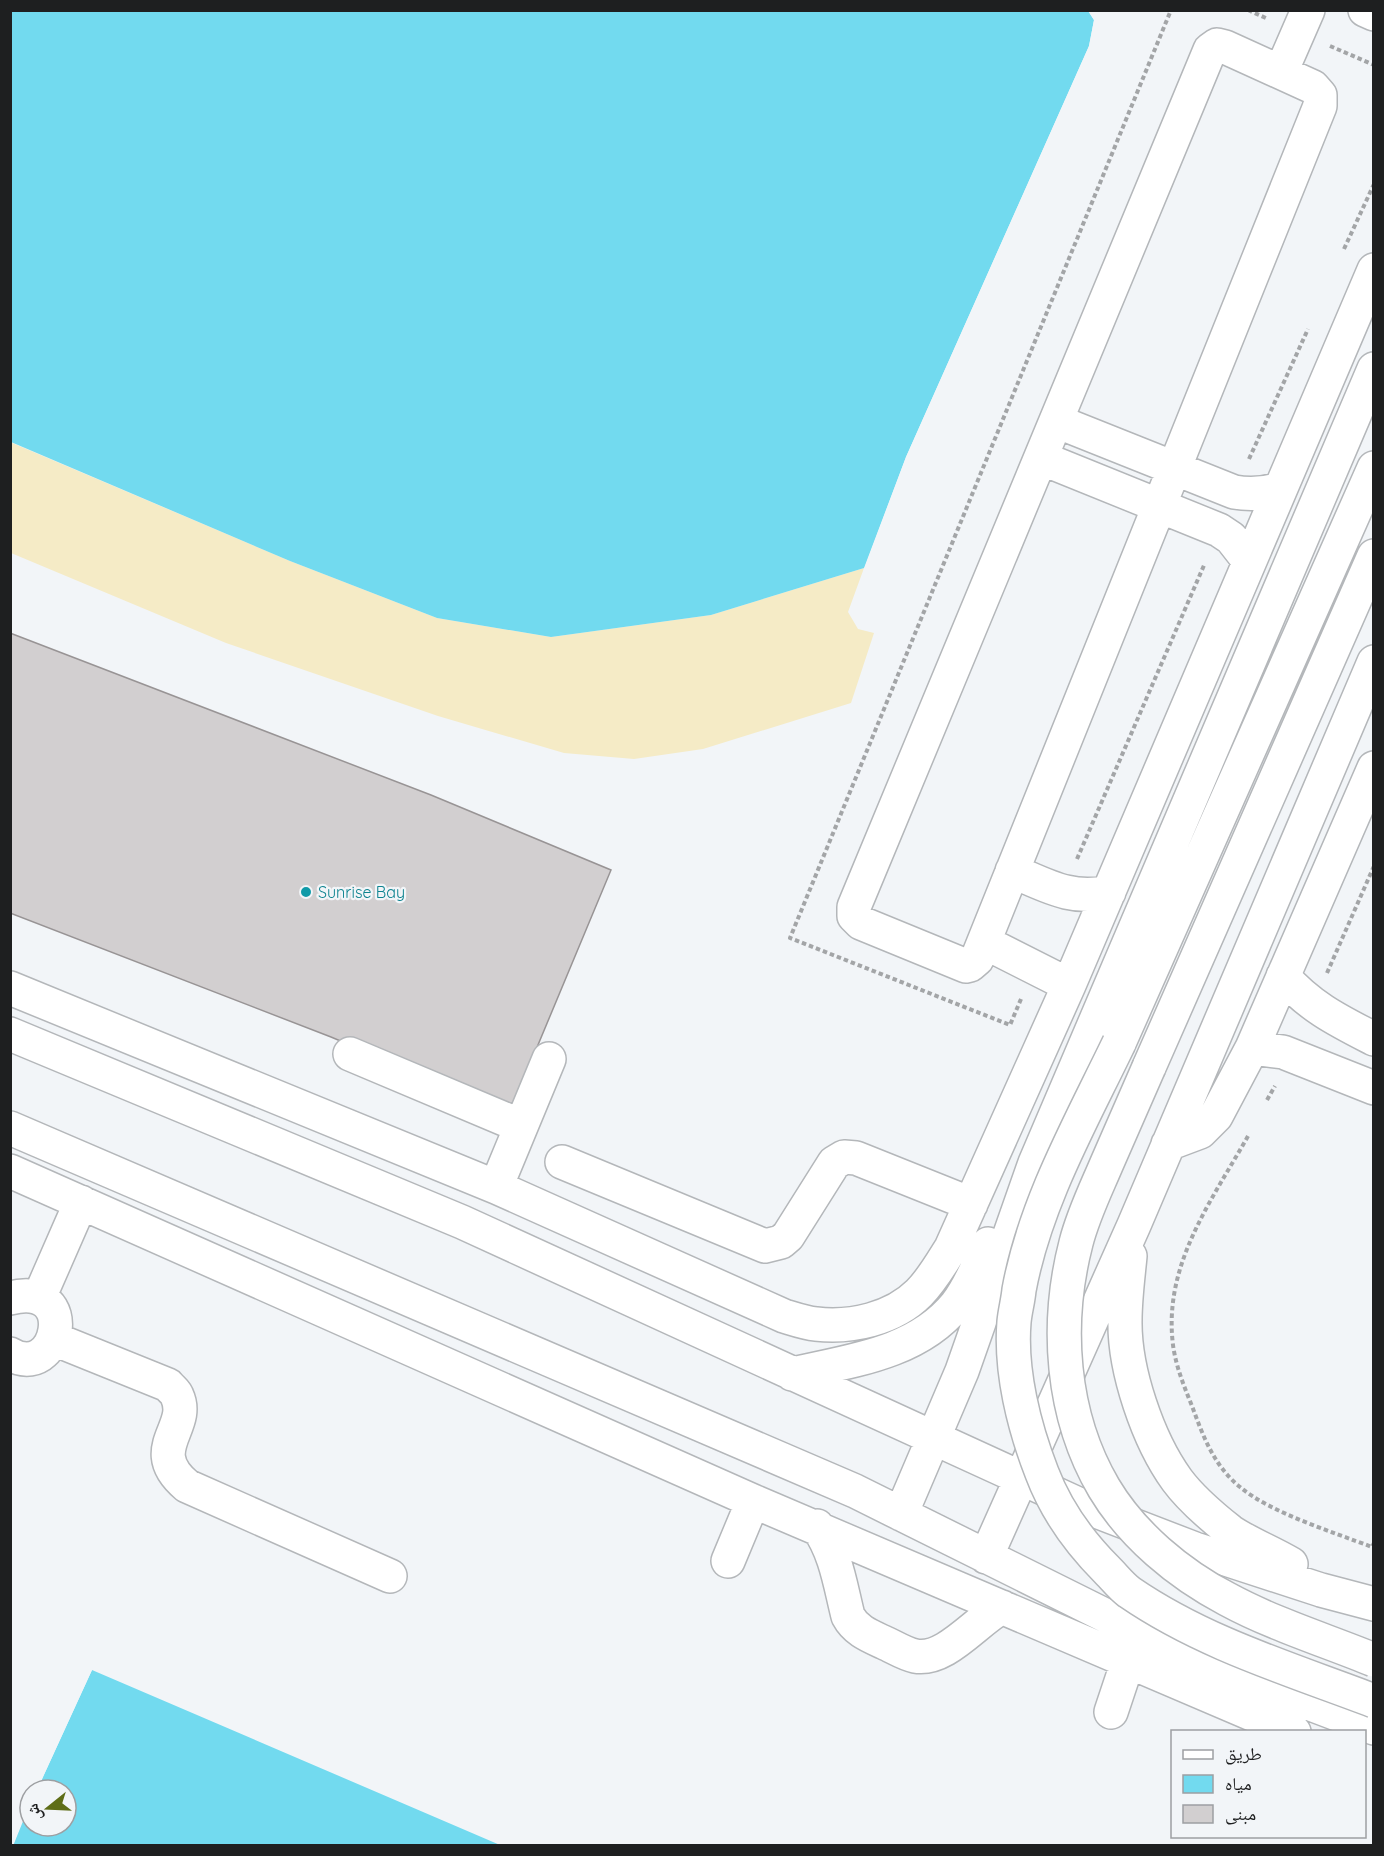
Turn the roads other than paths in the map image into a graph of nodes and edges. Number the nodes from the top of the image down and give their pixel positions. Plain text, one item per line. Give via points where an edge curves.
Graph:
1 (1308, 10) edge
2 (1365, 10) edge
3 (1374, 14) edge
4 (1281, 72) junction
5 (1374, 270) edge
6 (1374, 369) edge
7 (1056, 421) junction
8 (1041, 458) junction
9 (1174, 468) junction
10 (1374, 468) edge
11 (1280, 489) junction
12 (1158, 507) junction
13 (1374, 556) edge
14 (1249, 561) junction
15 (1212, 649) junction
16 (1374, 662) edge
17 (1225, 716) junction
18 (1374, 768) edge
19 (1012, 871) junction
20 (1108, 892) junction
21 (984, 942) junction
22 (1283, 976) junction
23 (1069, 985) junction
24 (10, 988) edge
25 (10, 1034) edge
26 (1374, 1039) edge
27 (1252, 1048) junction
28 (350, 1054) dead end
29 (549, 1059) dead end
30 (1374, 1088) edge
31 (521, 1126) junction
32 (10, 1128) edge
33 (1168, 1144) junction
34 (562, 1162) dead end
35 (1035, 1163) junction
36 (10, 1171) edge
37 (496, 1187) junction
38 (81, 1202) junction
39 (971, 1204) junction
40 (1134, 1225) junction
41 (25, 1298) edge
42 (54, 1339) junction
43 (10, 1354) edge
44 (792, 1374) junction
45 (934, 1437) junction
46 (1022, 1477) junction
47 (753, 1501) junction
48 (901, 1514) junction
49 (817, 1526) junction
50 (986, 1557) junction
51 (729, 1561) dead end
52 (390, 1576) dead end
53 (1321, 1590) junction
54 (1374, 1604) edge
55 (1002, 1607) junction
56 (1374, 1660) edge
57 (1128, 1661) junction
58 (1374, 1701) edge
59 (1111, 1712) dead end
60 (1374, 1728) edge
61 (1292, 1730) edge

1 - 4 street
2 - 3 street
4 - 7 street via 1221,46 1210,50
4 - 9 street via 1317,91 1320,106
5 - 11 street
6 - 17 street
7 - 8 street
7 - 9 street
8 - 12 street
8 - 21 street via 853,912 861,923 966,966 975,963
9 - 11 street via 1234,492 1266,494
9 - 12 street
10 - 58 street, bridge via 1067,1152 1035,1228 1014,1322 1016,1378 1043,1478 1069,1527 1126,1591 1212,1639
11 - 14 street
12 - 14 street via 1219,530 1242,549
12 - 19 street
13 - 56 street, bridge via 1089,1204 1076,1242 1064,1320 1064,1360 1080,1433 1104,1488 1143,1538 1169,1561 1227,1599
14 - 15 street
15 - 17 street
15 - 20 street
16 - 33 street
17 - 35 street
18 - 22 street
19 - 20 street via 1078,896
19 - 21 street
20 - 23 street
21 - 23 street
22 - 26 street via 1313,1005
22 - 27 street
23 - 39 street
24 - 37 street
25 - 44 street via 462,1222
27 - 30 street via 1292,1055
27 - 33 street via 1209,1125
28 - 31 street
29 - 31 street
31 - 37 street
32 - 48 street
33 - 40 street
34 - 39 street via 765,1246 788,1236 834,1163 844,1157
35 - 44 street via 1009,1193 973,1276 956,1305 940,1321 897,1348
35 - 45 street via 962,1371
36 - 38 street
37 - 39 street via 784,1316 834,1325 873,1319 918,1294 951,1248
38 - 41 street
38 - 47 street
40 - 46 street
40 - 53 street via 1125,1322 1130,1368 1158,1448 1177,1480 1203,1508 1232,1532 1296,1567
41 - 42 street via 48,1305 55,1316
42 - 43 street via 42,1354 24,1359
42 - 52 street via 168,1385 177,1395 180,1408 168,1453 170,1466 187,1486
44 - 45 street
45 - 46 street
45 - 48 street
46 - 50 street
46 - 53 street via 1136,1528
47 - 49 street
47 - 51 street
48 - 50 street
49 - 55 street
49 - 55 street via 833,1556 852,1623 865,1634 913,1656 942,1652
50 - 60 street via 1196,1660
53 - 54 street
55 - 57 street
57 - 59 street
57 - 61 street

